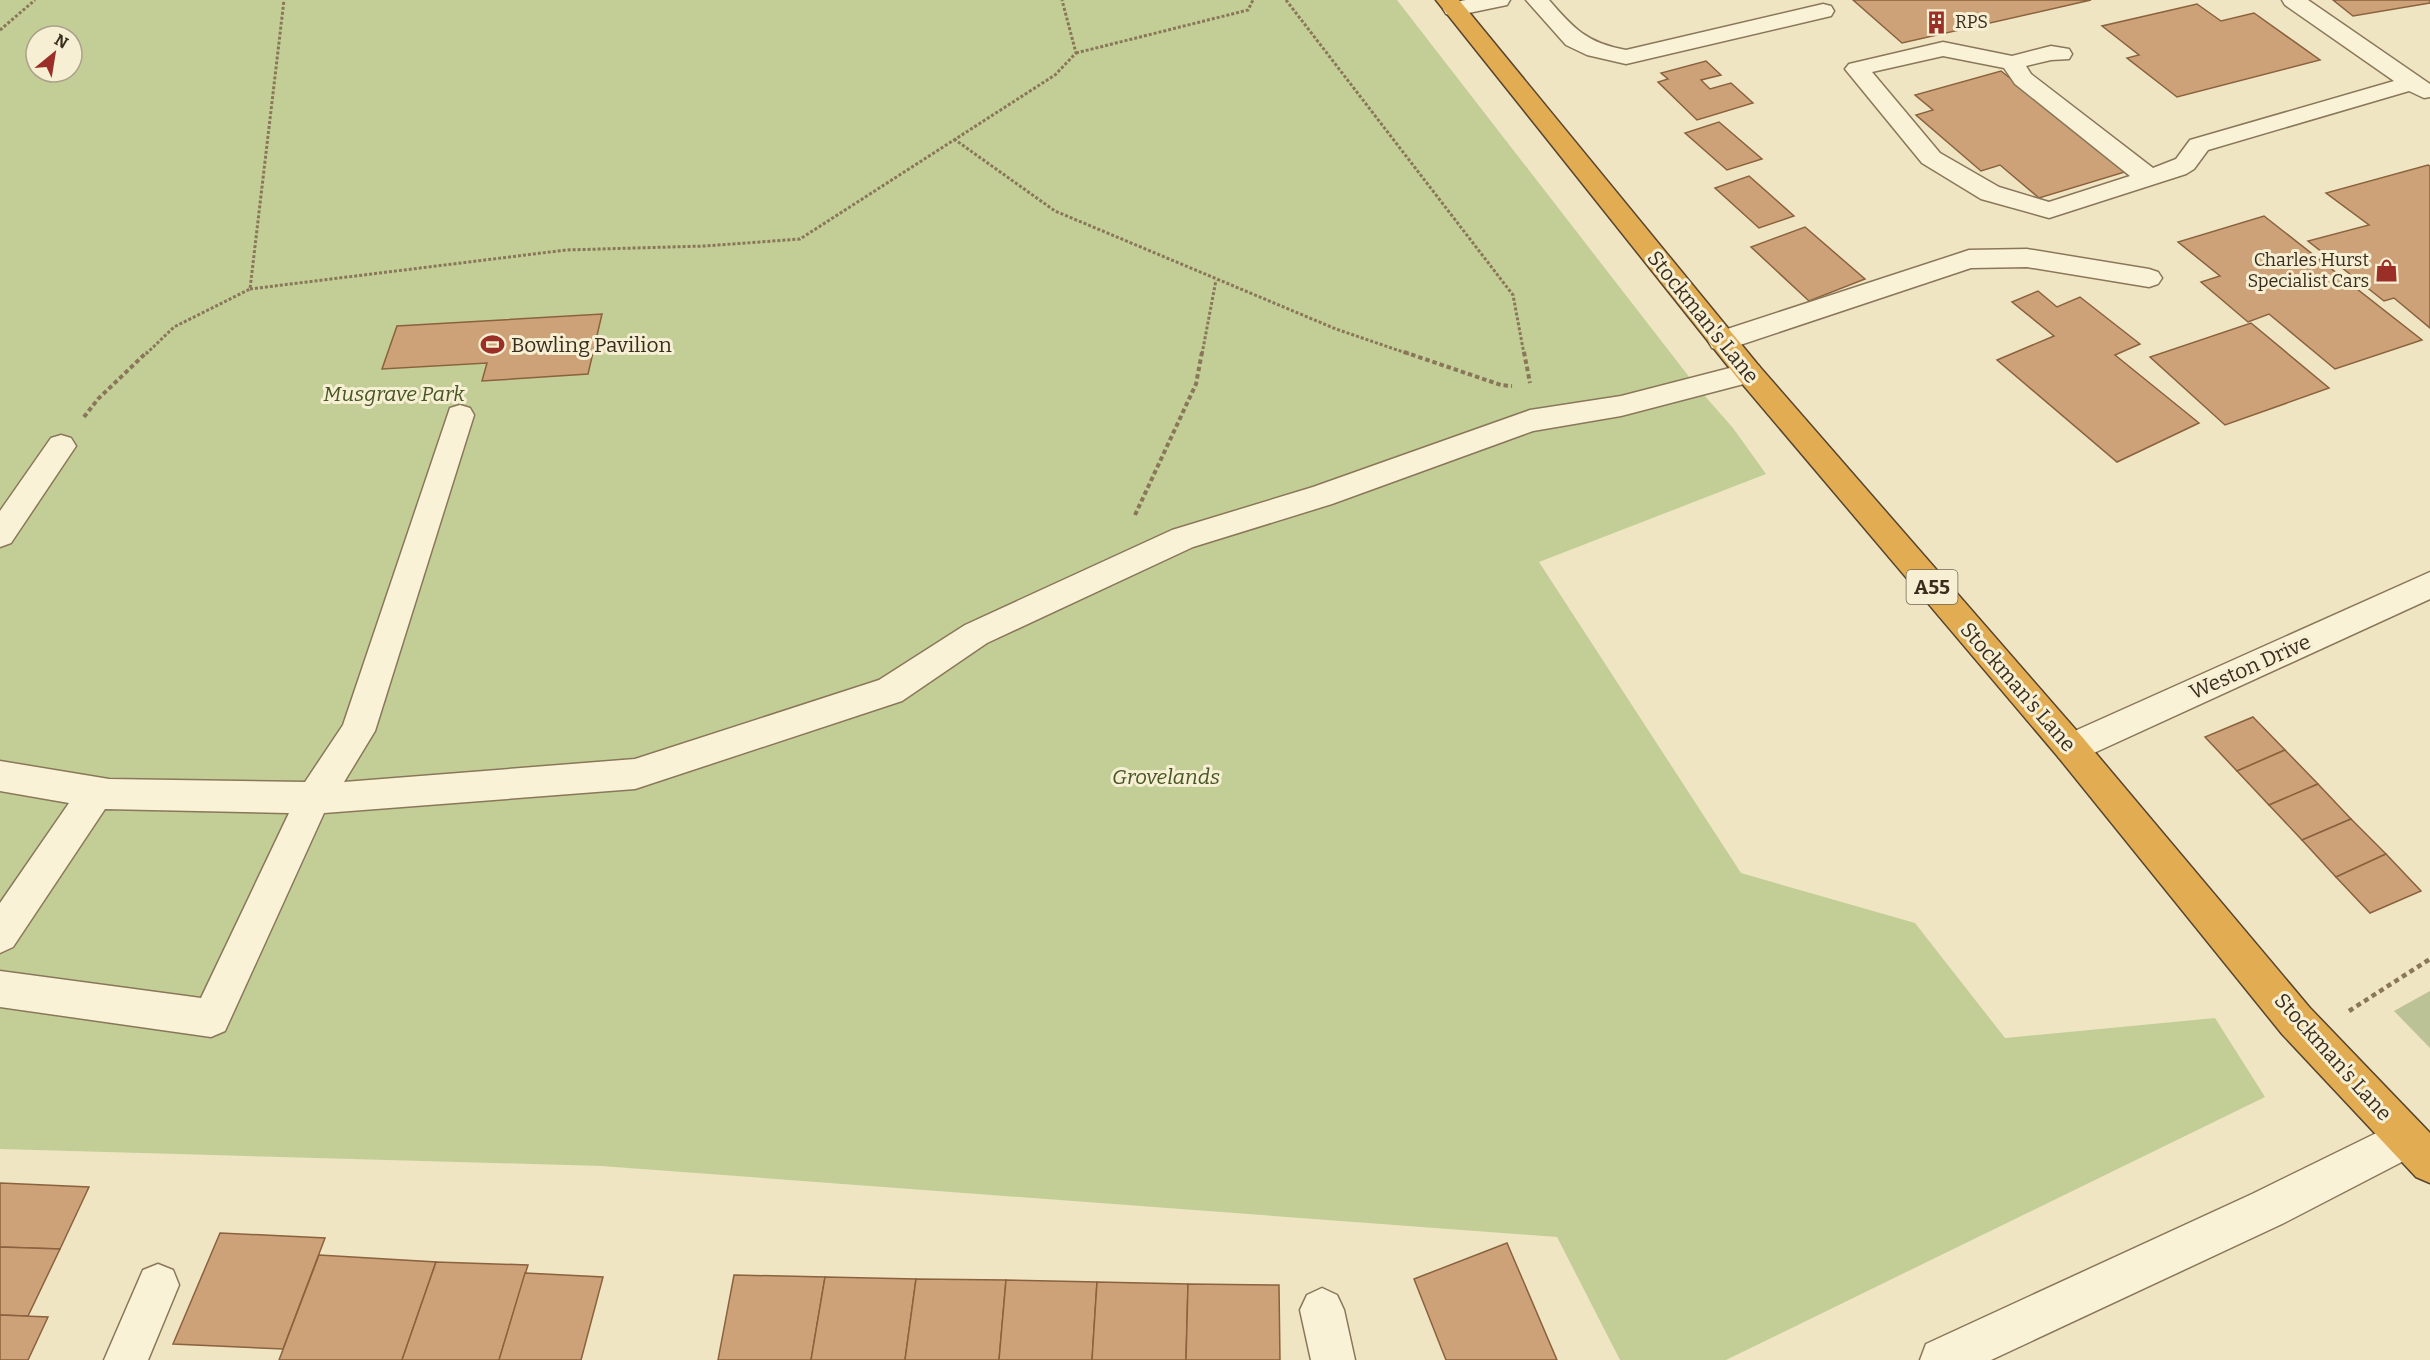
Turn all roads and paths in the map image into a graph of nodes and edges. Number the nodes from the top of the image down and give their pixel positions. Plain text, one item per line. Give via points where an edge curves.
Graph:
1 (35, 0) edge
2 (284, 0) edge
3 (1062, 0) edge
4 (1253, 0) edge
5 (1286, 0) edge
6 (1499, 0) edge
7 (1537, 0) edge
8 (1809, 0) edge
9 (2293, 0) edge
10 (1451, 5) edge
11 (0, 30) edge
12 (1076, 53) junction
13 (2061, 54) dead end
14 (2012, 63) junction
15 (2421, 89) edge
16 (954, 139) junction
17 (2150, 178) junction
18 (2149, 278) dead end
19 (1216, 280) junction
20 (250, 289) junction
21 (1722, 340) junction
22 (1749, 373) junction
23 (1520, 386) dead end
24 (1593, 410) junction
25 (460, 416) dead end
26 (61, 446) joint
27 (0, 535) edge
28 (1128, 564) junction
29 (2430, 585) edge
30 (2071, 748) junction
31 (0, 776) edge
32 (97, 791) junction
33 (314, 798) junction
34 (0, 935) edge
35 (2430, 959) edge
36 (0, 989) edge
37 (2311, 1036) junction
38 (2418, 1150) edge
39 (158, 1285) dead end
40 (1322, 1310) dead end
41 (126, 1360) edge
42 (1334, 1360) edge
43 (1942, 1360) edge

1 - 11 path
2 - 20 path
3 - 12 path
4 - 12 path via 1248,10
5 - 24 path via 1513,296 1530,387
6 - 10 street, Stockman's Lane
7 - 8 street via 1572,40 1599,53 1626,57 1823,11
9 - 15 street
10 - 21 highway, Stockman's Lane / A55
12 - 16 path via 1056,75
13 - 14 street
14 - 17 street via 2024,79
14 - 17 street via 1943,49 1857,69 1931,158 1990,193 2049,210
15 - 17 street via 2199,145 2185,164
16 - 19 path via 1055,211
16 - 20 path via 800,238 705,246 566,250
18 - 21 street via 2027,258 1969,259
19 - 23 path via 1336,329 1501,385
19 - 28 path via 1196,384 1121,543
20 - 26 path via 174,327 98,399
21 - 22 highway, Stockman's Lane / A55
22 - 24 street
22 - 30 highway, Stockman's Lane / A55
24 - 28 street via 1530,421 1321,496 1183,538
25 - 33 street via 358,730
26 - 27 street
28 - 33 street via 976,634 890,692 635,774
29 - 30 street, Weston Drive
30 - 37 highway, Stockman's Lane / A55
31 - 32 street
32 - 33 street
32 - 34 street
33 - 36 street via 211,1018
35 - 37 path
37 - 38 highway, Stockman's Lane / A55
38 - 43 street via 2267,1209
39 - 41 street
40 - 42 street

